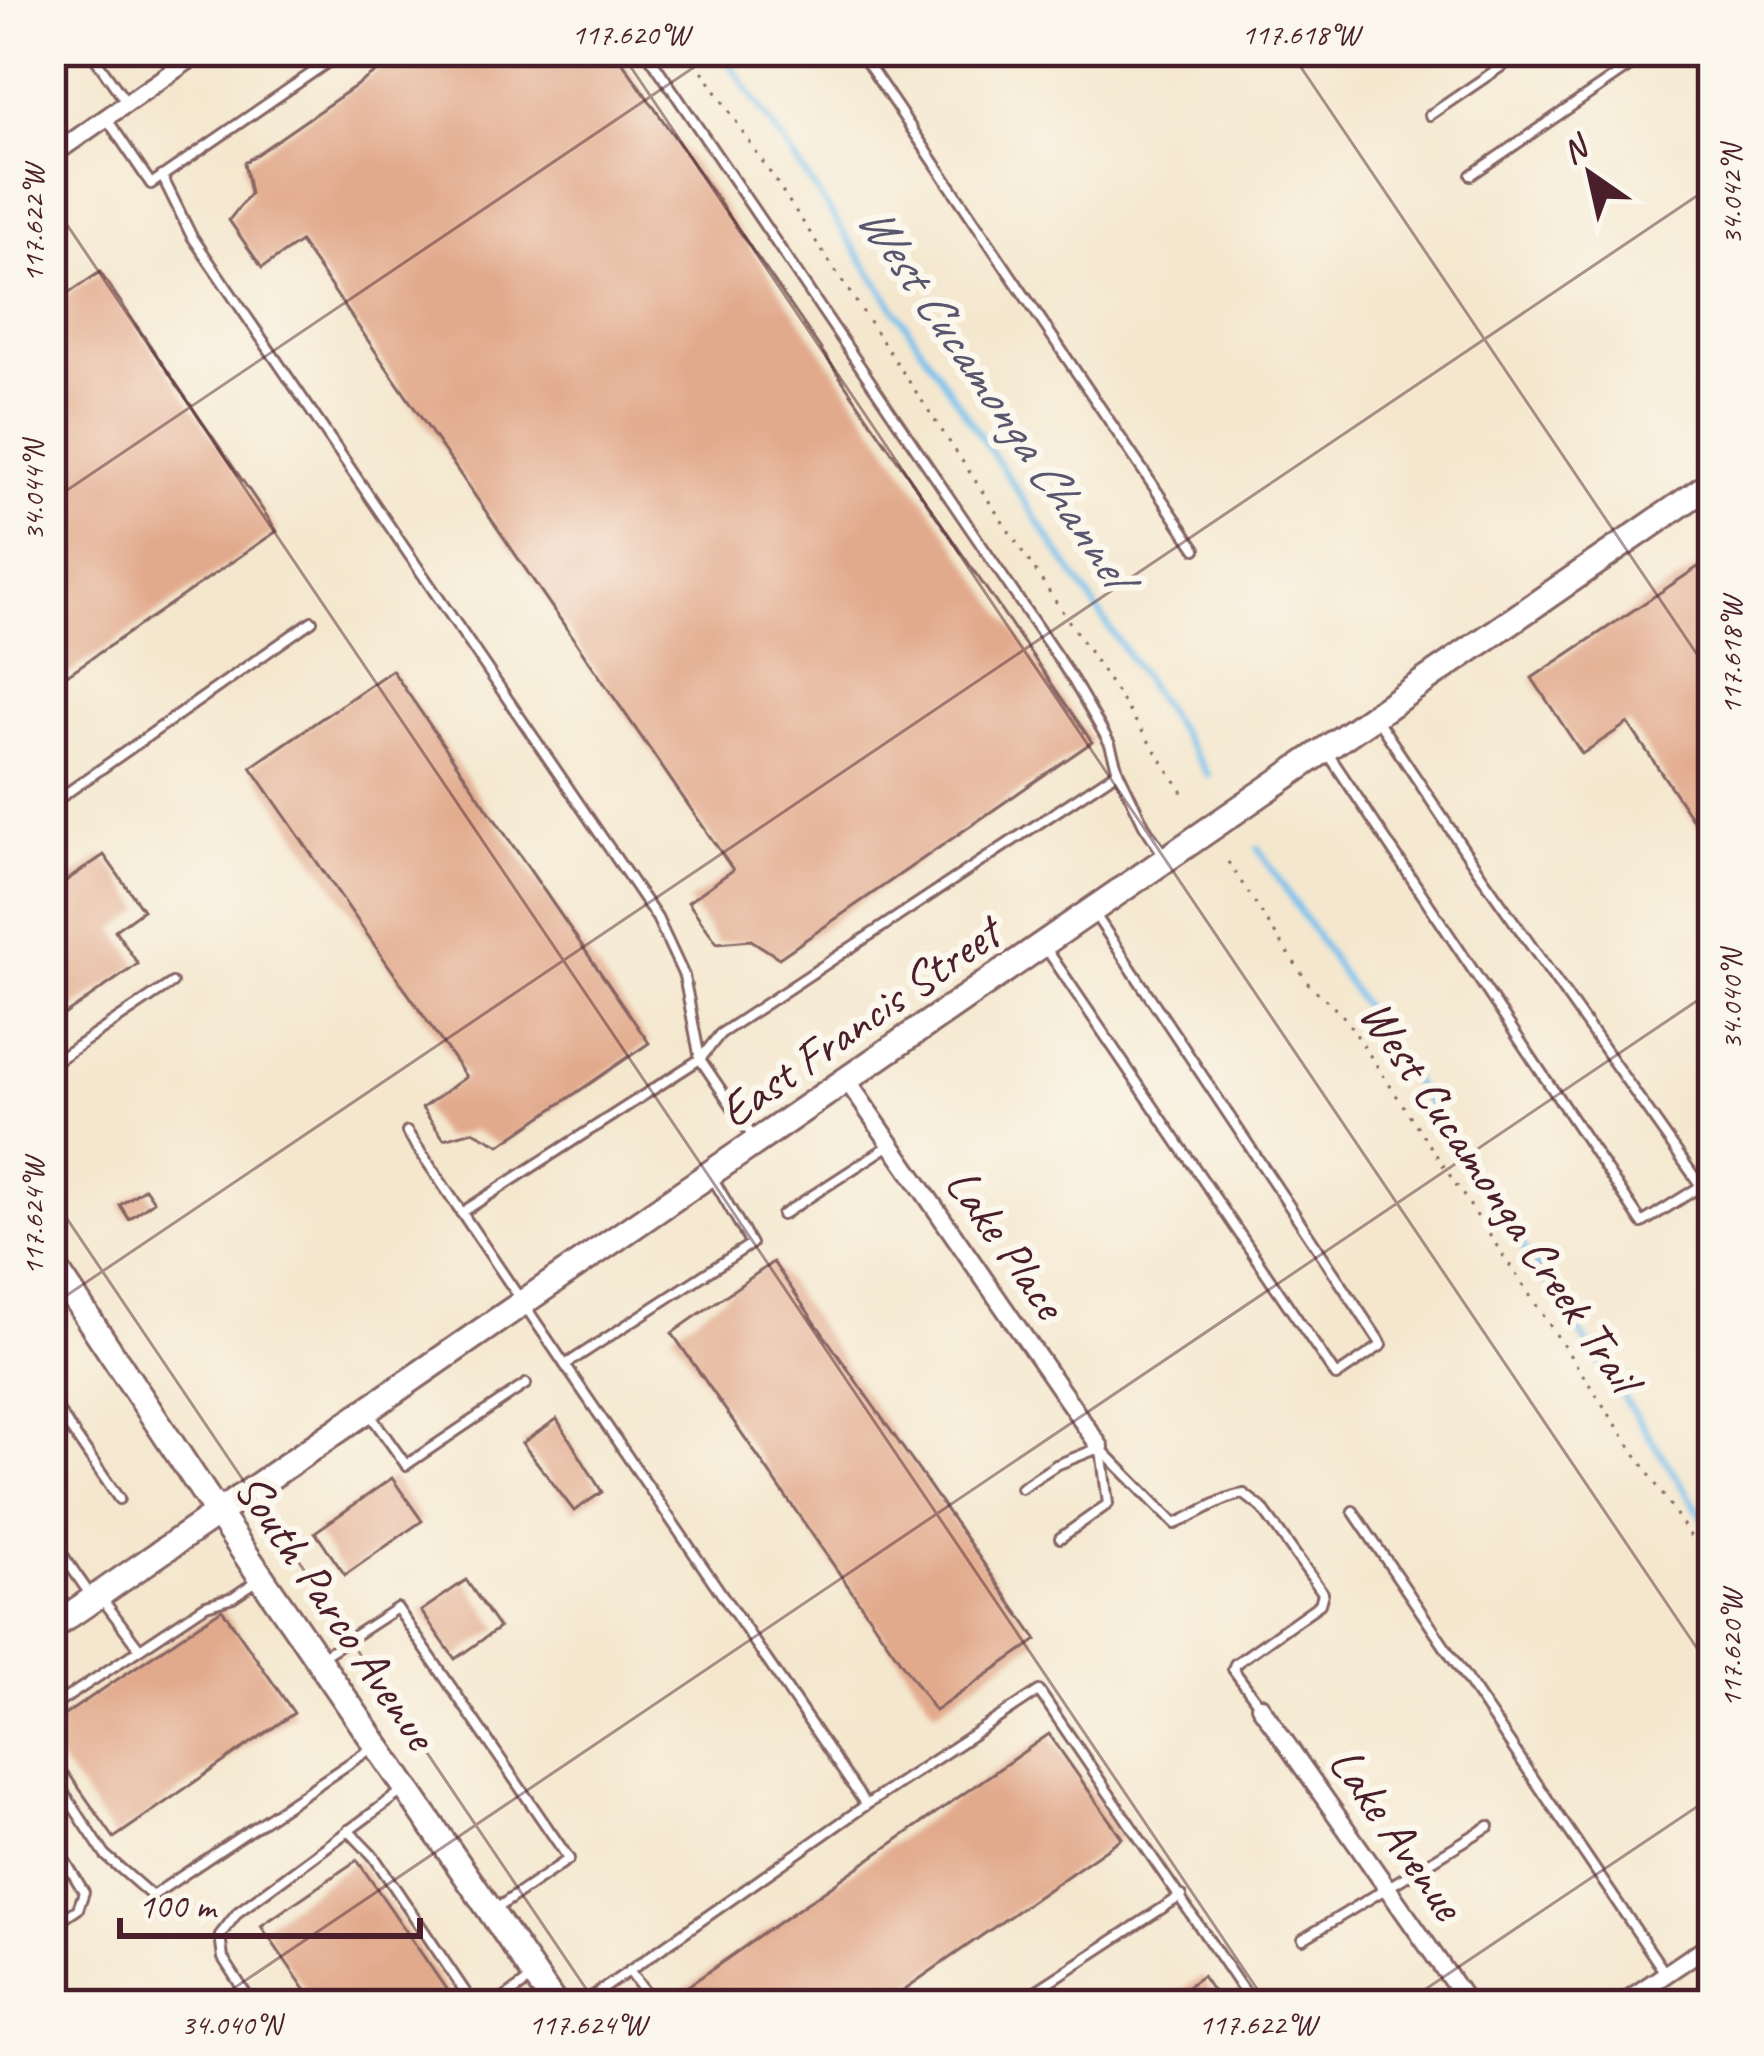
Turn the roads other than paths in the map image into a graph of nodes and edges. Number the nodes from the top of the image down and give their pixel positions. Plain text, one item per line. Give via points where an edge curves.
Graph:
1 (90, 51) edge
2 (202, 51) edge
3 (344, 51) edge
4 (646, 51) edge
5 (859, 51) edge
6 (1524, 51) edge
7 (1652, 51) edge
8 (127, 104) junction
9 (1430, 115) dead end
10 (106, 118) junction
11 (51, 156) edge
12 (1471, 175) dead end
13 (162, 176) junction
14 (51, 214) edge
15 (51, 255) edge
16 (1713, 482) edge
17 (1196, 549) dead end
18 (312, 621) dead end
19 (1375, 716) junction
20 (1326, 751) junction
21 (1118, 771) junction
22 (51, 804) edge
23 (1168, 860) junction
24 (1093, 912) junction
25 (1044, 946) junction
26 (172, 983) dead end
27 (700, 1059) junction
28 (51, 1064) edge
29 (848, 1082) junction
30 (407, 1132) dead end
31 (757, 1144) junction
32 (891, 1144) junction
33 (712, 1175) junction
34 (461, 1213) junction
35 (782, 1215) dead end
36 (51, 1262) edge
37 (521, 1306) junction
38 (565, 1365) junction
39 (526, 1384) dead end
40 (368, 1411) junction
41 (51, 1417) edge
42 (1100, 1448) junction
43 (1021, 1488) dead end
44 (118, 1499) dead end
45 (1353, 1511) dead end
46 (218, 1514) junction
47 (51, 1538) edge
48 (1060, 1538) dead end
49 (262, 1577) junction
50 (97, 1597) junction
51 (51, 1628) edge
52 (139, 1648) junction
53 (318, 1660) junction
54 (1260, 1706) joint
55 (51, 1708) edge
56 (376, 1745) junction
57 (51, 1773) edge
58 (406, 1788) junction
59 (866, 1805) junction
60 (1489, 1826) dead end
61 (348, 1830) junction
62 (51, 1838) edge
63 (1388, 1888) junction
64 (1181, 1896) junction
65 (491, 1913) junction
66 (51, 1928) edge
67 (1303, 1939) dead end
68 (1713, 1942) edge
69 (628, 1970) junction
70 (1666, 1974) junction
71 (535, 1976) junction
72 (1646, 1988) junction
73 (253, 2005) edge
74 (474, 2005) edge
75 (494, 2005) edge
76 (555, 2005) edge
77 (580, 2005) edge
78 (655, 2005) edge
79 (1014, 2005) edge
80 (1253, 2005) edge
81 (1469, 2005) edge
82 (1620, 2005) edge
83 (1659, 2005) edge

1 - 8 lane
2 - 8 street
3 - 13 lane
4 - 21 lane via 1073,680
5 - 17 lane
6 - 9 lane
7 - 12 lane
8 - 10 street
10 - 11 street
10 - 13 lane via 151,184
13 - 27 lane via 191,235 657,918 684,976
14 - 15 lane
16 - 19 street, East Francis Street
18 - 22 lane
19 - 20 street, East Francis Street
19 - 20 lane via 1701,1186 1642,1223
20 - 23 street, East Francis Street
21 - 23 lane
21 - 27 lane via 720,1034
23 - 24 street, East Francis Street
24 - 25 street, East Francis Street
24 - 25 lane via 1382,1346 1336,1376
25 - 29 street, East Francis Street
26 - 28 lane
27 - 31 lane
27 - 34 lane
29 - 31 street, East Francis Street
29 - 32 street, Lake Place
30 - 34 lane
31 - 33 street, East Francis Street
32 - 35 lane
32 - 42 street, Lake Place
33 - 37 street, East Francis Street
33 - 38 lane via 751,1244
34 - 37 lane
36 - 46 street, South Parco Avenue
37 - 38 lane
37 - 40 street, East Francis Street
38 - 59 lane
39 - 40 lane via 406,1465
40 - 46 street, East Francis Street
41 - 44 lane via 59,1412
42 - 43 lane
42 - 48 lane via 1108,1504
42 - 54 lane via 1175,1524 1244,1494 1323,1593 1320,1604 1235,1664
45 - 70 lane
46 - 49 street, South Parco Avenue
46 - 50 street, East Francis Street
47 - 50 lane
49 - 52 lane
49 - 53 street, South Parco Avenue
50 - 51 street, East Francis Street
50 - 52 lane
52 - 55 lane
53 - 56 street, South Parco Avenue
53 - 65 lane via 398,1608 461,1700 569,1859
54 - 63 street, Lake Avenue
56 - 57 lane via 152,1896 105,1855
56 - 58 street, South Parco Avenue
58 - 61 lane
58 - 65 street, South Parco Avenue
59 - 64 lane via 1039,1690
59 - 69 lane
60 - 63 lane
61 - 73 lane via 238,1912 220,1935 223,1958
61 - 74 lane
62 - 66 lane via 84,1892 78,1909
63 - 67 lane
63 - 81 street, Lake Avenue
64 - 79 lane
64 - 80 lane
65 - 71 street, South Parco Avenue
68 - 70 street
69 - 77 lane
69 - 78 lane
70 - 72 street
71 - 75 lane
71 - 76 street, South Parco Avenue
72 - 82 street
72 - 83 lane

